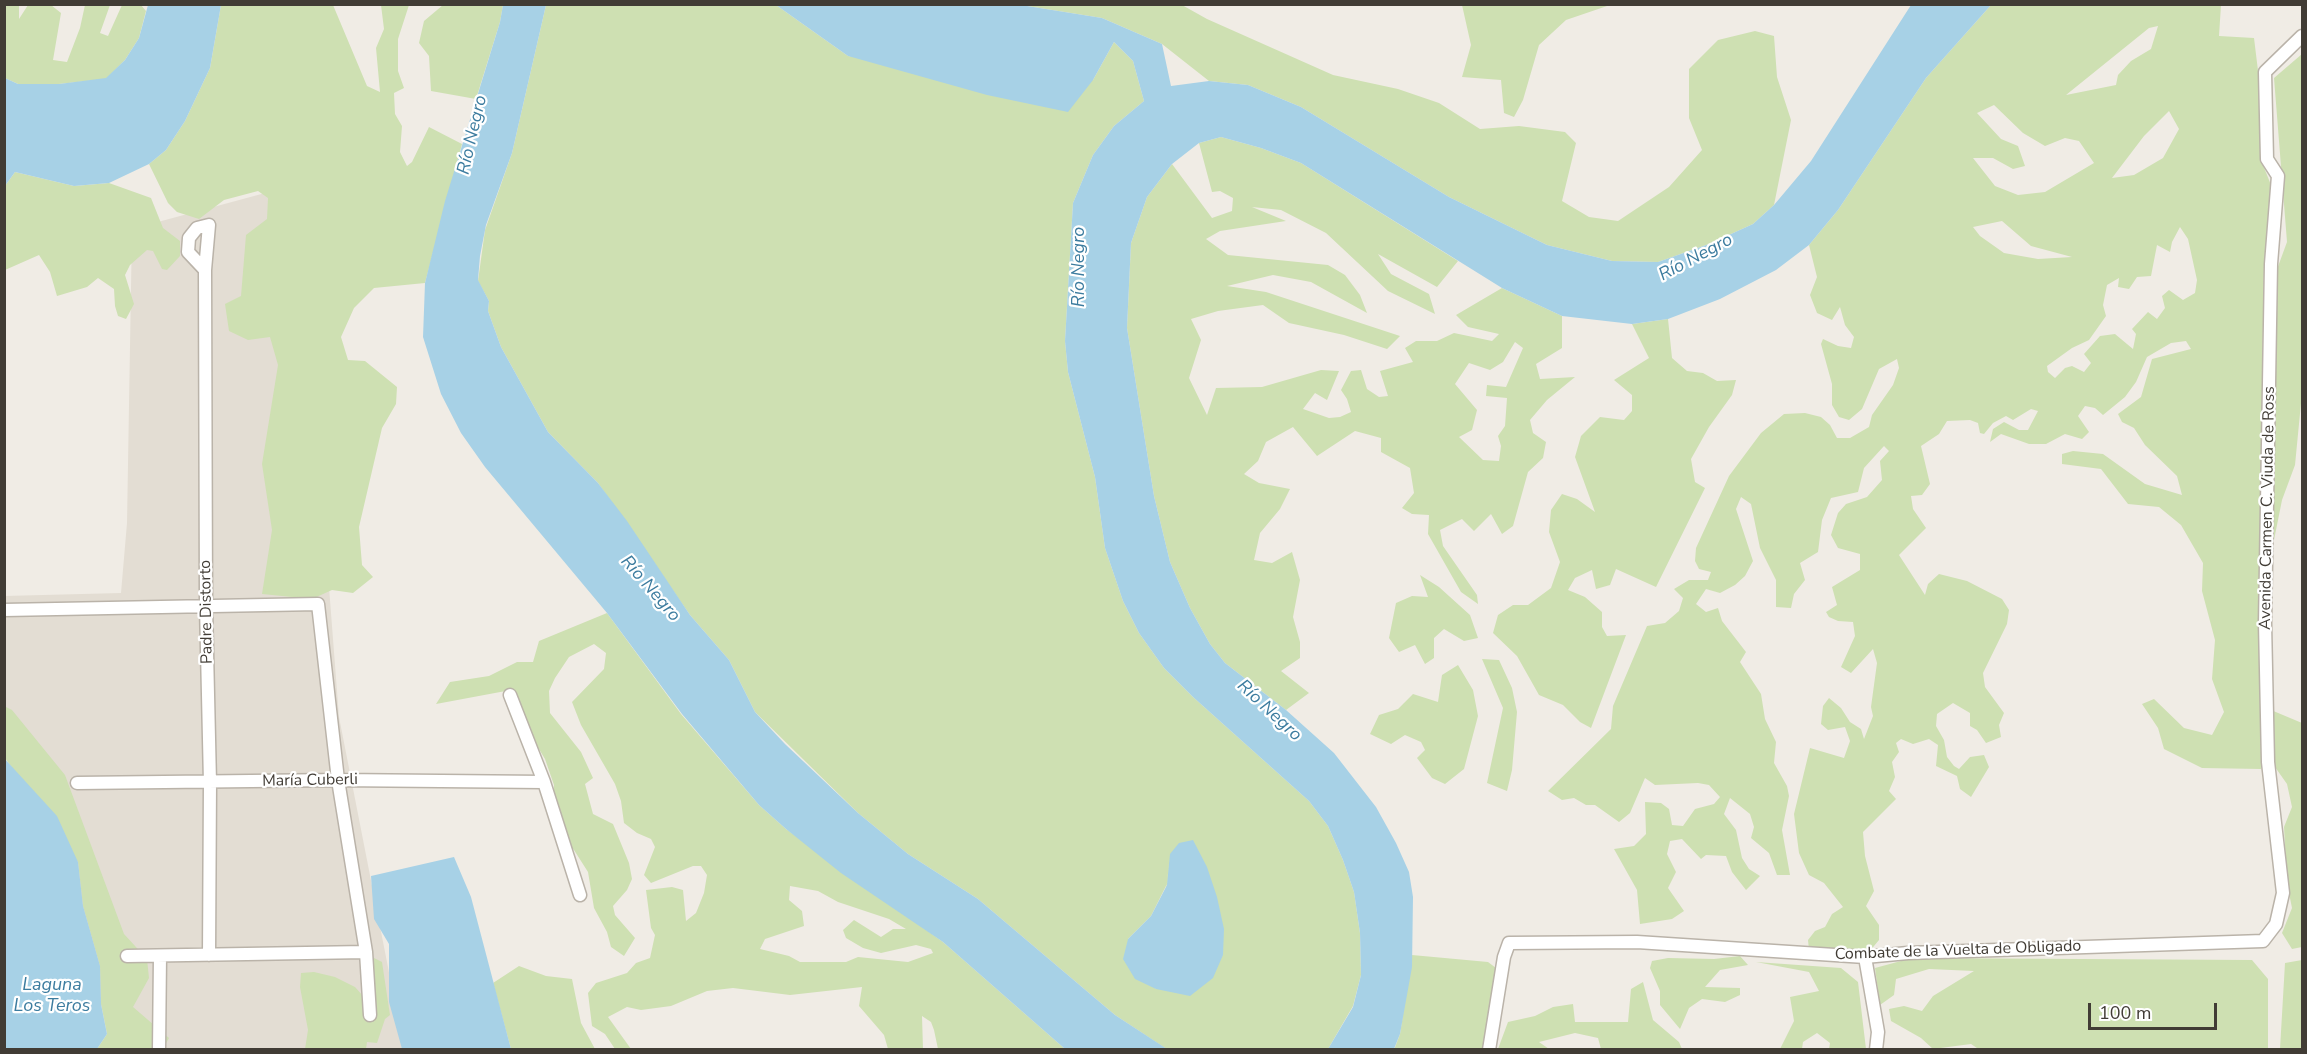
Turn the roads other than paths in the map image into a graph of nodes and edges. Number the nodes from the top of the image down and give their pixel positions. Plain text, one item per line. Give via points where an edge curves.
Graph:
1 (2302, 36) edge
2 (205, 270) dead end
3 (206, 606) junction
4 (4, 610) edge
5 (510, 695) dead end
6 (338, 780) junction
7 (544, 782) junction
8 (77, 783) dead end
9 (210, 783) junction
10 (580, 895) dead end
11 (2263, 941) joint
12 (366, 952) junction
13 (209, 955) junction
14 (127, 956) dead end
15 (160, 956) junction
16 (1865, 957) junction
17 (370, 1015) dead end
18 (159, 1050) edge
19 (1489, 1050) edge
20 (1876, 1050) edge

1 - 11 street, Avenida Carmen C. Viuda de Ross via 2265,72 2267,159 2278,176 2271,264 2265,623 2268,762 2283,893 2276,924
2 - 3 street, Padre Distorto
3 - 4 street
3 - 6 street via 318,604
3 - 9 street, Padre Distorto
5 - 7 street
6 - 7 street, María Cuberli
6 - 9 street, María Cuberli
6 - 12 street
7 - 10 street
8 - 9 street, María Cuberli
9 - 13 street, Padre Distorto
11 - 16 street, Combate de la Vuelta de Obligado
12 - 13 street
12 - 17 street
13 - 15 street
14 - 15 street
15 - 18 street
16 - 19 street, Combate de la Vuelta de Obligado via 1637,942 1509,943
16 - 20 street via 1878,1032

